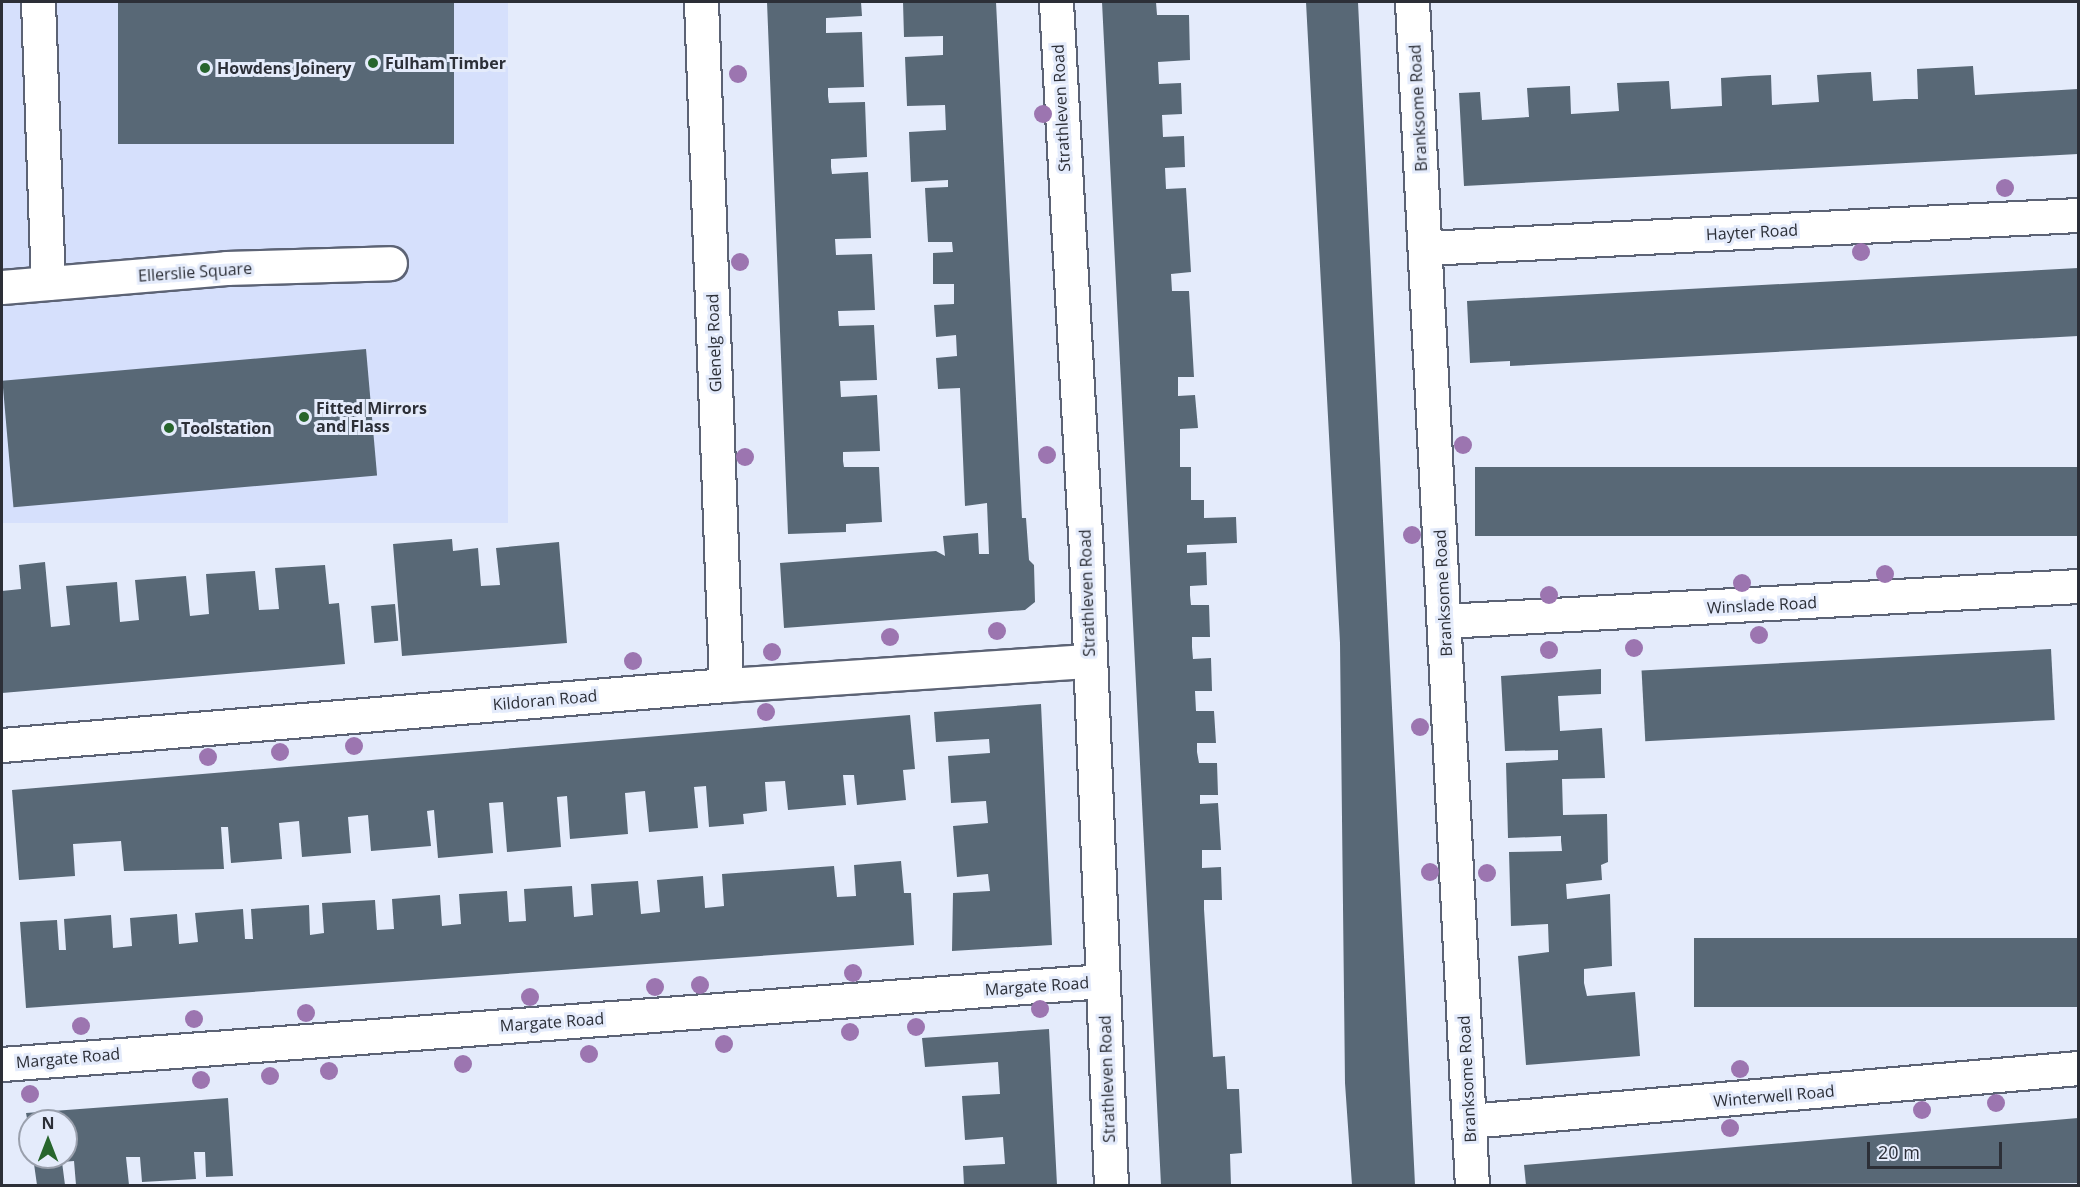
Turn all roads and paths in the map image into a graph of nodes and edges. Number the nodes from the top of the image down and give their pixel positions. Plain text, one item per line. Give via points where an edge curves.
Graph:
1 (38, 2) edge
2 (701, 2) edge
3 (1056, 2) edge
4 (1412, 2) edge
5 (2079, 215) edge
6 (1426, 248) junction
7 (390, 263) dead end
8 (48, 283) junction
9 (2, 287) edge
10 (2079, 586) edge
11 (1444, 621) junction
12 (1089, 661) junction
13 (726, 685) junction
14 (2, 745) edge
15 (1103, 981) junction
16 (2, 1064) edge
17 (2079, 1068) edge
18 (1469, 1121) junction
19 (1112, 1185) edge
20 (1472, 1185) edge

1 - 8 street
2 - 13 street, Glenelg Road
3 - 12 street, Strathleven Road
4 - 6 street, Branksome Road
5 - 6 street, Hayter Road
6 - 11 street, Branksome Road
7 - 8 street, Ellerslie Square via 226,268
8 - 9 street, Ellerslie Square
10 - 11 street, Winslade Road
11 - 18 street, Branksome Road
12 - 13 street, Kildoran Road
12 - 15 street, Strathleven Road
13 - 14 street, Kildoran Road
15 - 16 street, Margate Road
15 - 19 street, Strathleven Road
17 - 18 street, Winterwell Road
18 - 20 street, Branksome Road

